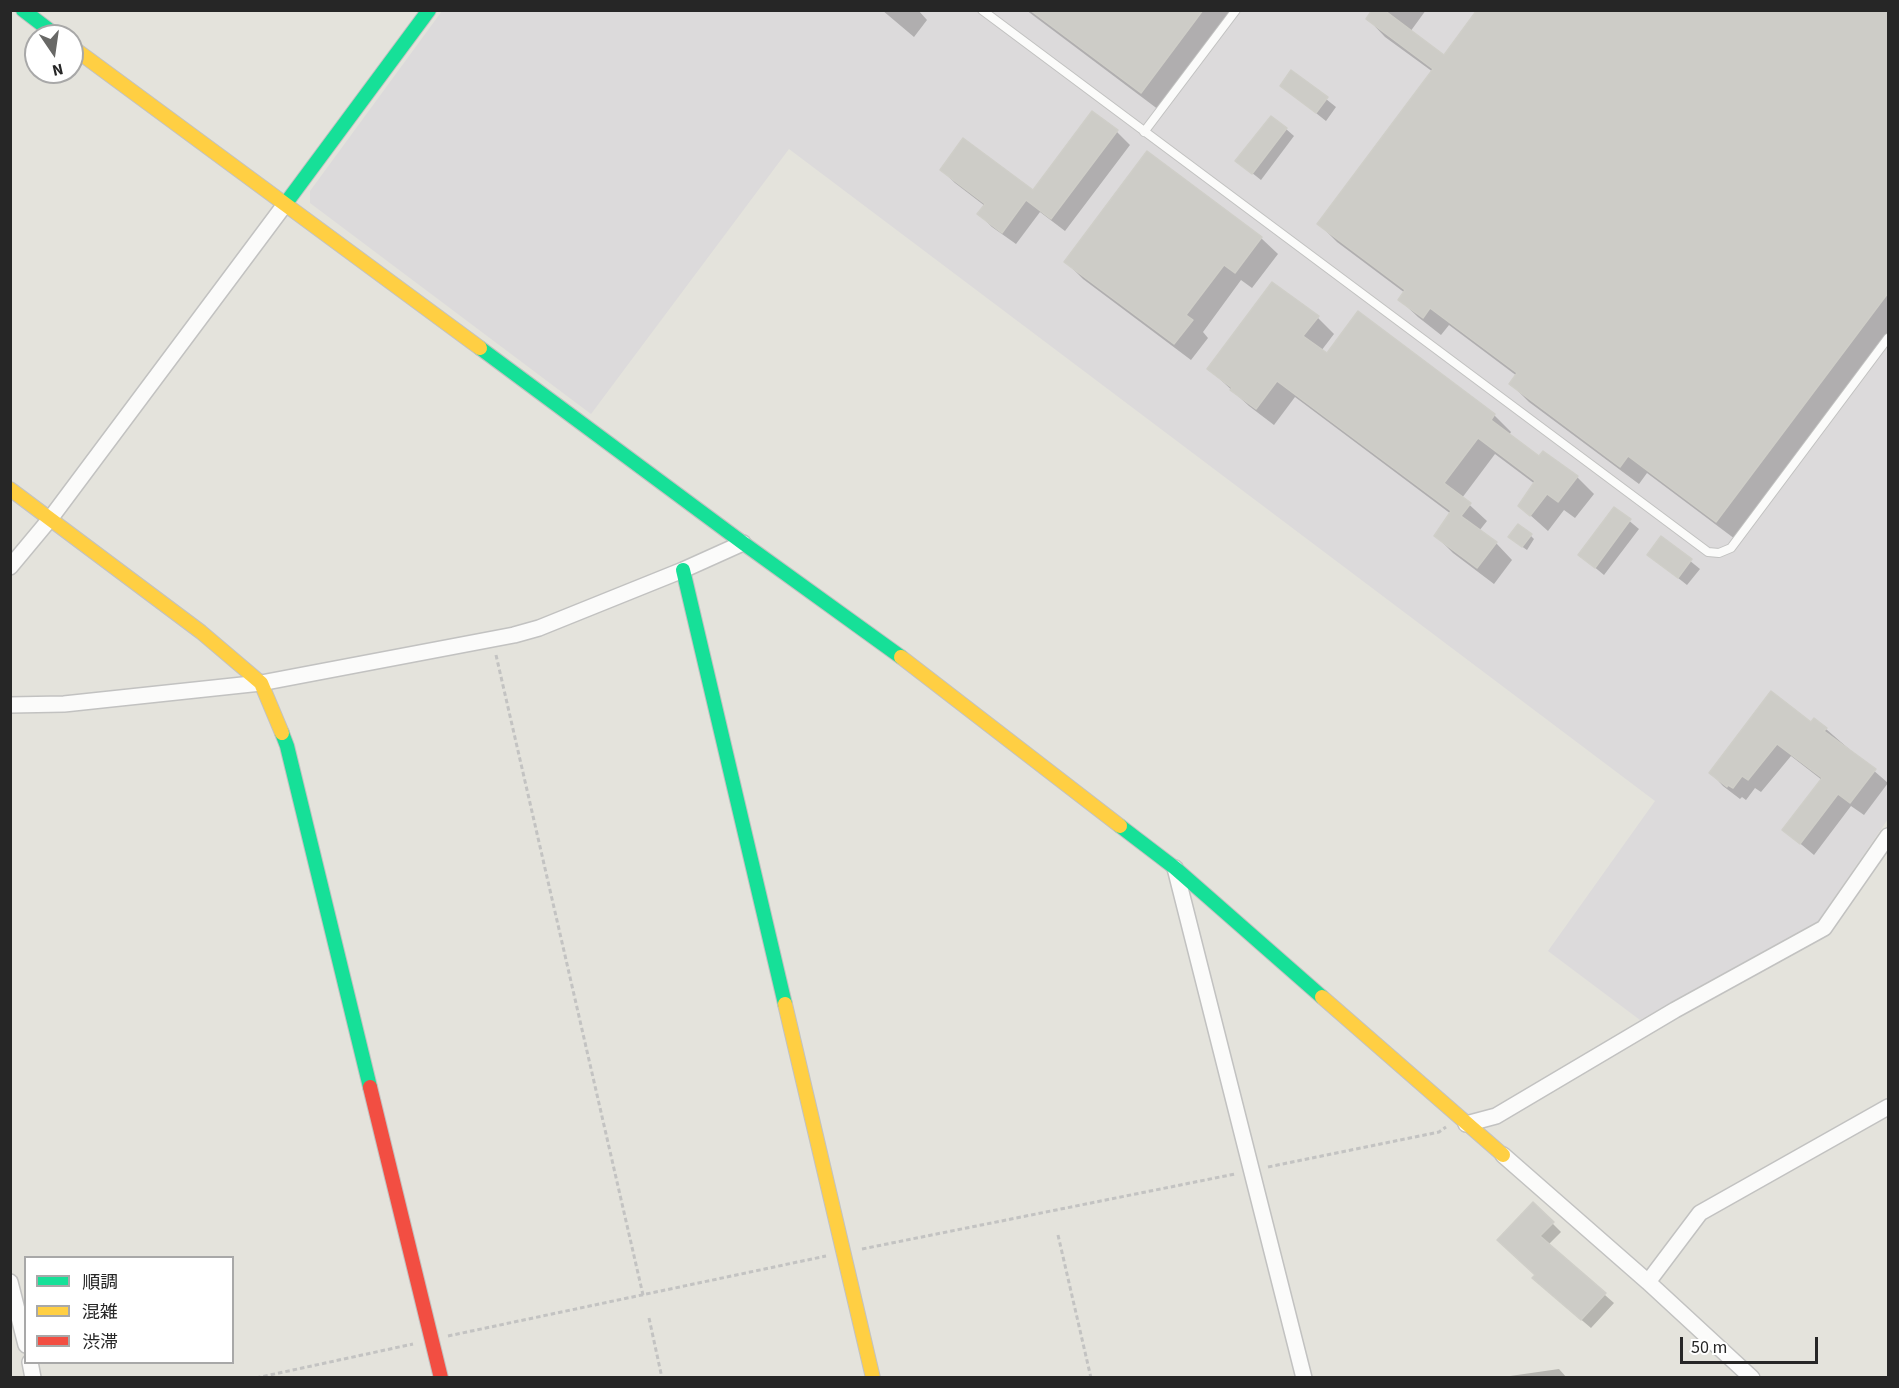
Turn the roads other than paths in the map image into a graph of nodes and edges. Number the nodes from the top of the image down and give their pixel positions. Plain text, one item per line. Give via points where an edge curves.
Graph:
1 (23, 10) edge
2 (429, 10) edge
3 (982, 10) edge
4 (1236, 10) edge
5 (41, 24) edge
6 (84, 56) edge
7 (1144, 132) junction
8 (286, 203) junction
9 (1888, 338) edge
10 (10, 489) edge
11 (50, 519) junction
12 (743, 543) junction
13 (10, 567) edge
14 (683, 570) junction
15 (261, 683) junction
16 (10, 705) edge
17 (1888, 836) edge
18 (1175, 868) junction
19 (1888, 1107) edge
20 (1467, 1124) junction
21 (1503, 1155) joint
22 (10, 1282) edge
23 (1648, 1282) junction
24 (24, 1337) edge
25 (441, 1377) edge
26 (873, 1377) edge
27 (1304, 1377) edge
28 (1752, 1377) edge

1 - 5 street
2 - 8 street
3 - 7 lane
4 - 7 lane
6 - 8 street
7 - 9 lane via 1708,552 1731,548
8 - 11 street
8 - 12 street
10 - 11 street
11 - 13 street
11 - 15 street via 201,632
12 - 14 street
12 - 18 street via 928,677
14 - 15 street via 539,628
14 - 26 street
15 - 16 street via 64,704
15 - 25 street via 286,746
17 - 20 street via 1824,928 1496,1116
18 - 20 street
18 - 27 street
19 - 23 street via 1700,1213
20 - 21 street
21 - 23 street
22 - 24 street
23 - 28 street

